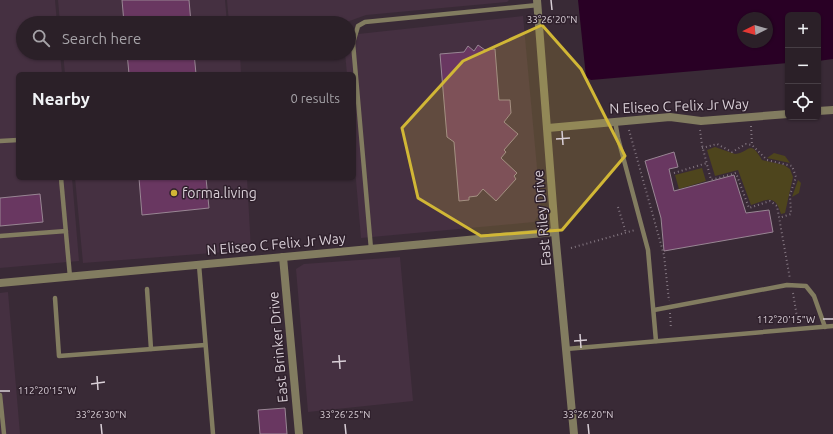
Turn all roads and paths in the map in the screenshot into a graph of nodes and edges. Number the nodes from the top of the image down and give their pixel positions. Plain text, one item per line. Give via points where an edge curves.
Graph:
1 (538, 2) edge
2 (356, 33) edge
3 (354, 60) edge
4 (356, 72) edge
5 (356, 77) edge
6 (833, 110) edge
7 (821, 111) edge
8 (785, 114) edge
9 (615, 122) junction
10 (750, 126) dead end
11 (548, 128) junction
12 (628, 129) dead end
13 (700, 130) dead end
14 (16, 140) edge
15 (0, 141) edge
16 (752, 145) junction
17 (702, 148) junction
18 (707, 163) junction
19 (674, 173) dead end
20 (61, 180) edge
21 (618, 207) dead end
22 (779, 218) junction
23 (657, 224) junction
24 (643, 228) junction
25 (66, 231) junction
26 (555, 232) junction
27 (626, 233) junction
28 (0, 236) edge
29 (571, 248) dead end
30 (371, 249) junction
31 (283, 257) junction
32 (199, 265) junction
33 (70, 277) junction
34 (0, 283) edge
35 (791, 285) junction
36 (147, 289) dead end
37 (55, 298) dead end
38 (669, 307) junction
39 (654, 310) junction
40 (797, 317) dead end
41 (833, 326) edge
42 (825, 327) junction
43 (671, 329) dead end
44 (656, 341) junction
45 (205, 345) junction
46 (151, 349) junction
47 (566, 349) junction
48 (0, 395) edge
49 (4, 434) edge
50 (213, 434) edge
51 (299, 434) edge
52 (574, 434) edge

1 - 2 lane via 365,22 358,26
1 - 11 street, East Riley Drive
3 - 4 lane
5 - 30 lane
6 - 7 street
8 - 9 street, N Eliseo C Felix Jr Way via 701,121 670,117
9 - 11 street, N Eliseo C Felix Jr Way
9 - 24 lane
10 - 16 path
11 - 26 street, East Riley Drive
12 - 23 path
13 - 17 path
14 - 15 lane
16 - 17 path via 746,144 732,152 717,144
16 - 22 path via 767,160 790,165 795,170 795,184 790,195 791,214
17 - 18 path
18 - 19 path
18 - 22 path via 711,180 736,173 749,208 770,201 777,206
20 - 25 lane
21 - 27 path
22 - 35 path
23 - 24 path
23 - 38 path via 664,255
24 - 27 path
24 - 39 lane via 648,250
25 - 28 lane
25 - 33 lane
26 - 30 street, N Eliseo C Felix Jr Way
26 - 47 street, East Riley Drive
27 - 29 path
30 - 31 street, N Eliseo C Felix Jr Way
31 - 32 street, N Eliseo C Felix Jr Way
31 - 51 street, East Brinker Drive
32 - 33 street, N Eliseo C Felix Jr Way
32 - 45 lane
33 - 34 street, N Eliseo C Felix Jr Way
35 - 38 lane
35 - 40 path
35 - 42 lane via 806,286 814,296
36 - 46 lane
37 - 46 lane via 59,356
38 - 39 lane
38 - 43 path
39 - 44 lane
41 - 42 lane
42 - 44 lane
44 - 47 lane
45 - 46 lane
45 - 50 lane
47 - 52 street, East Riley Drive
48 - 49 lane

